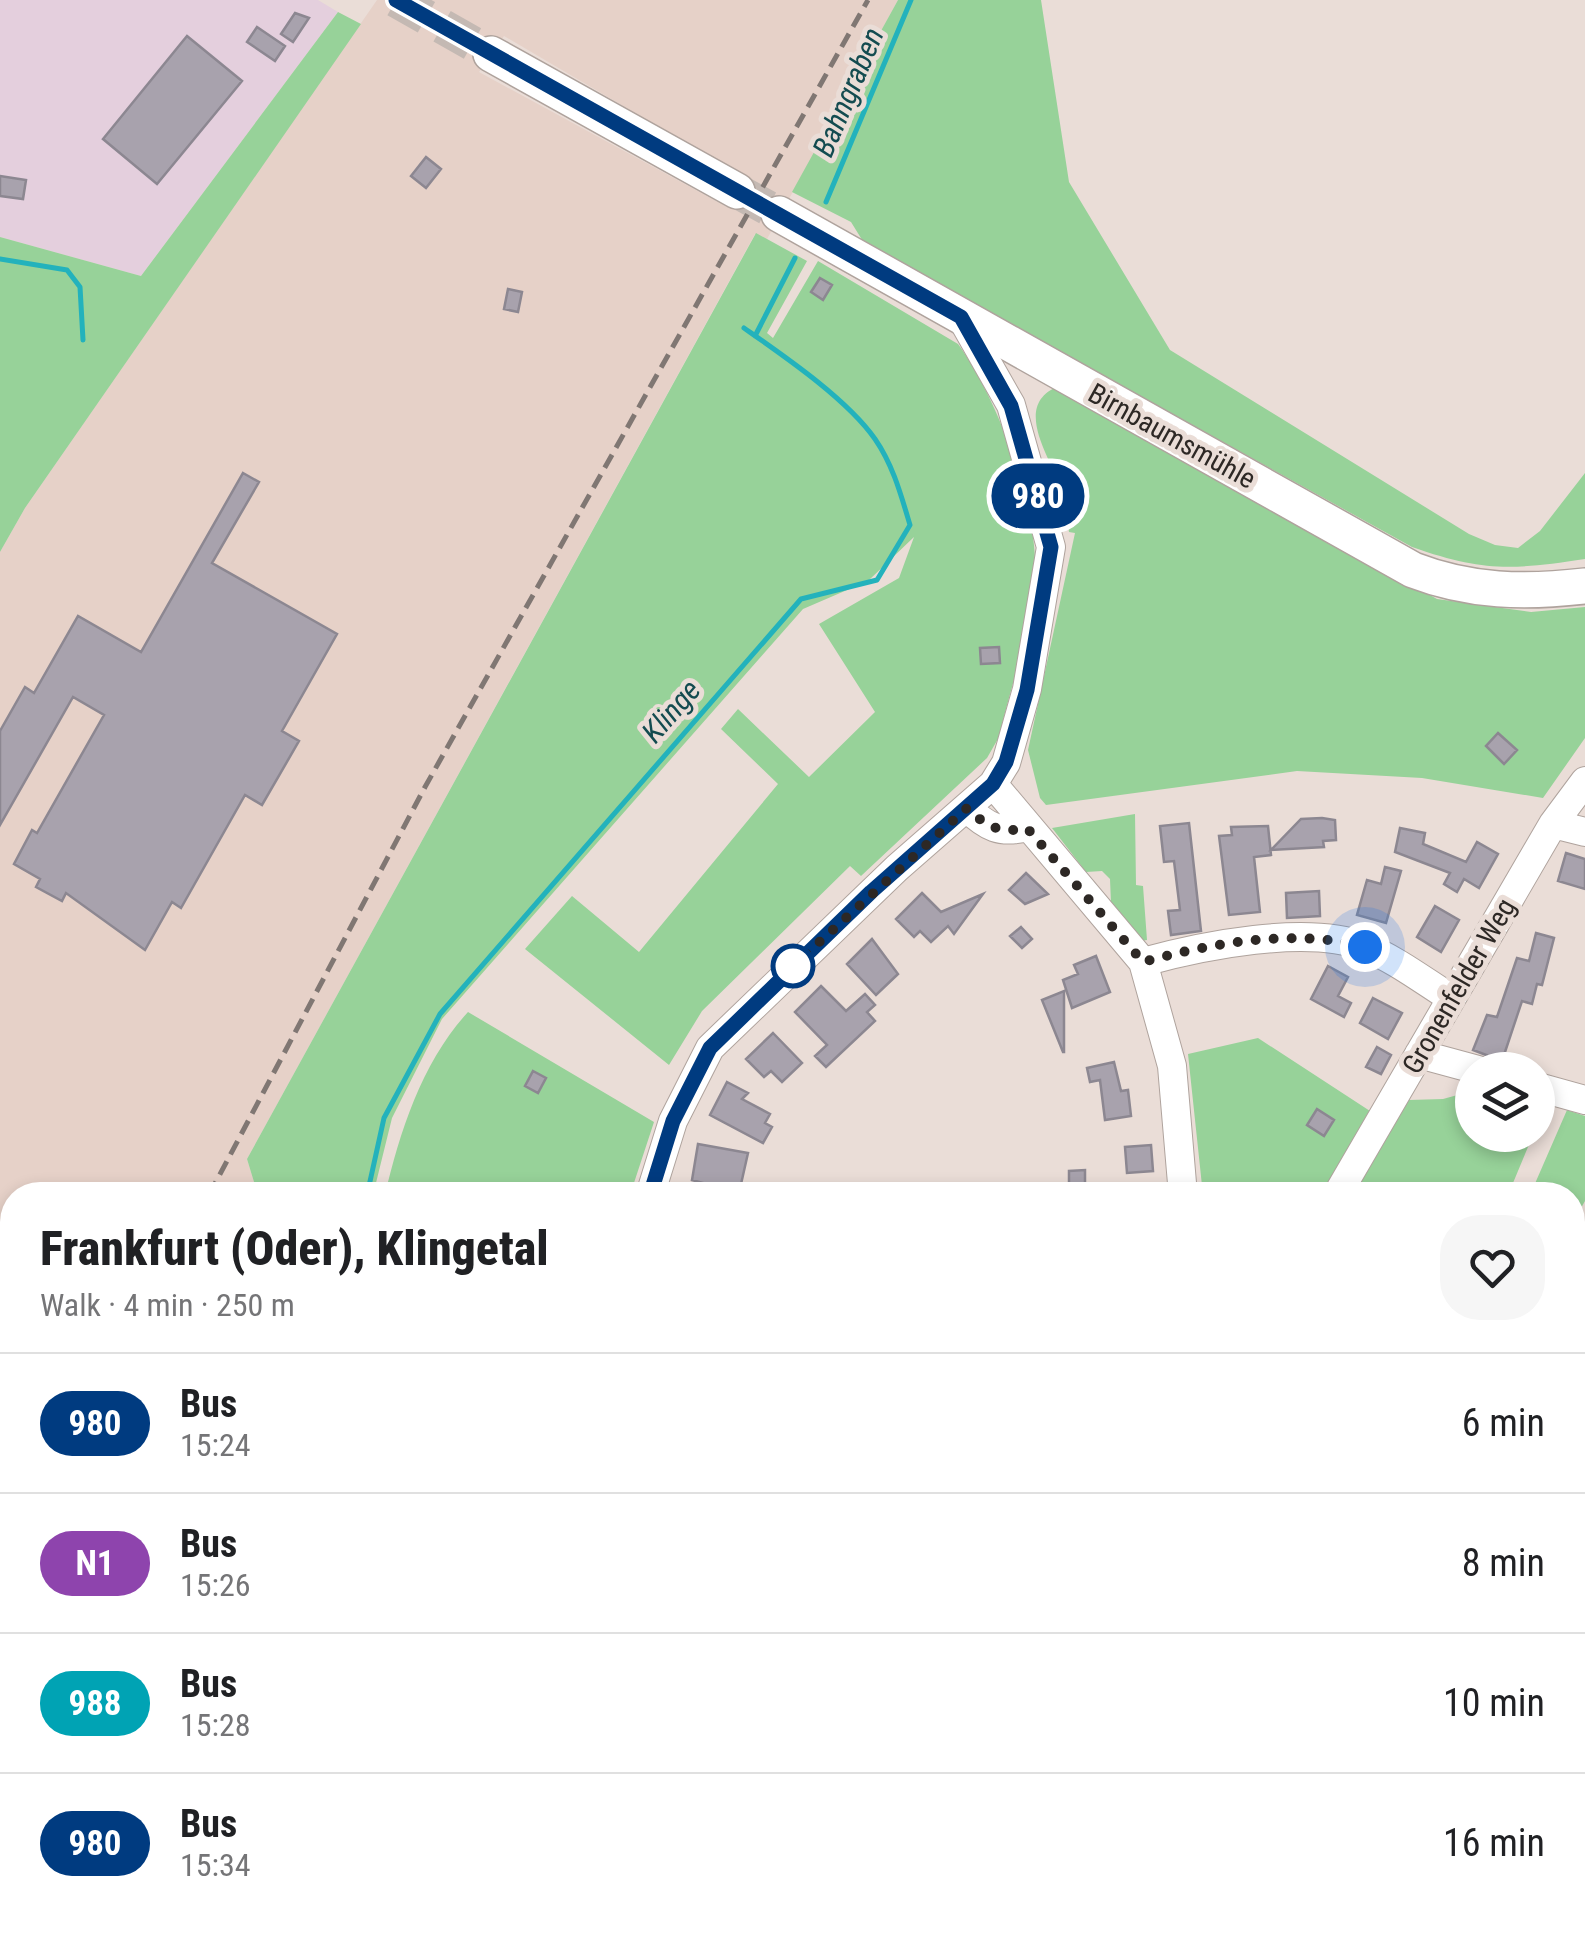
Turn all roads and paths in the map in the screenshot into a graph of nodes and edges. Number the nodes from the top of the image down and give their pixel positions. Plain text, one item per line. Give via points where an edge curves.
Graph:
1 (491, 54) tunnel mouth
2 (737, 191) tunnel mouth
3 (780, 214) tunnel mouth
4 (961, 317) junction
5 (1031, 356) junction
6 (1011, 406) junction
7 (1585, 586) edge
8 (1585, 780) edge
9 (993, 784) junction
10 (967, 808) junction
11 (1553, 824) junction
12 (1027, 828) junction
13 (1585, 832) edge
14 (1143, 962) junction
15 (1452, 998) junction
16 (1419, 1054) junction
17 (1455, 1064) edge
18 (1555, 1091) edge
19 (1585, 1100) edge
20 (654, 1182) edge
21 (1183, 1182) edge
22 (1345, 1182) edge

1 - 2 main road
3 - 4 main road, Birnbaumsmühle
4 - 5 main road, Birnbaumsmühle
4 - 6 street
5 - 6 street
5 - 7 main road, Birnbaumsmühle via 1413,570 1496,590
6 - 9 street via 1051,547 1027,690
8 - 11 street, Gronenfelder Weg
9 - 10 street
9 - 12 street
10 - 12 street via 1005,832
10 - 20 street via 710,1048 673,1121
11 - 13 street
11 - 15 street, Gronenfelder Weg
12 - 14 street
14 - 15 street via 1275,940 1333,940 1365,947
14 - 21 street via 1172,1066
15 - 16 street, Gronenfelder Weg
16 - 17 street
16 - 22 street, Gronenfelder Weg
18 - 19 street

